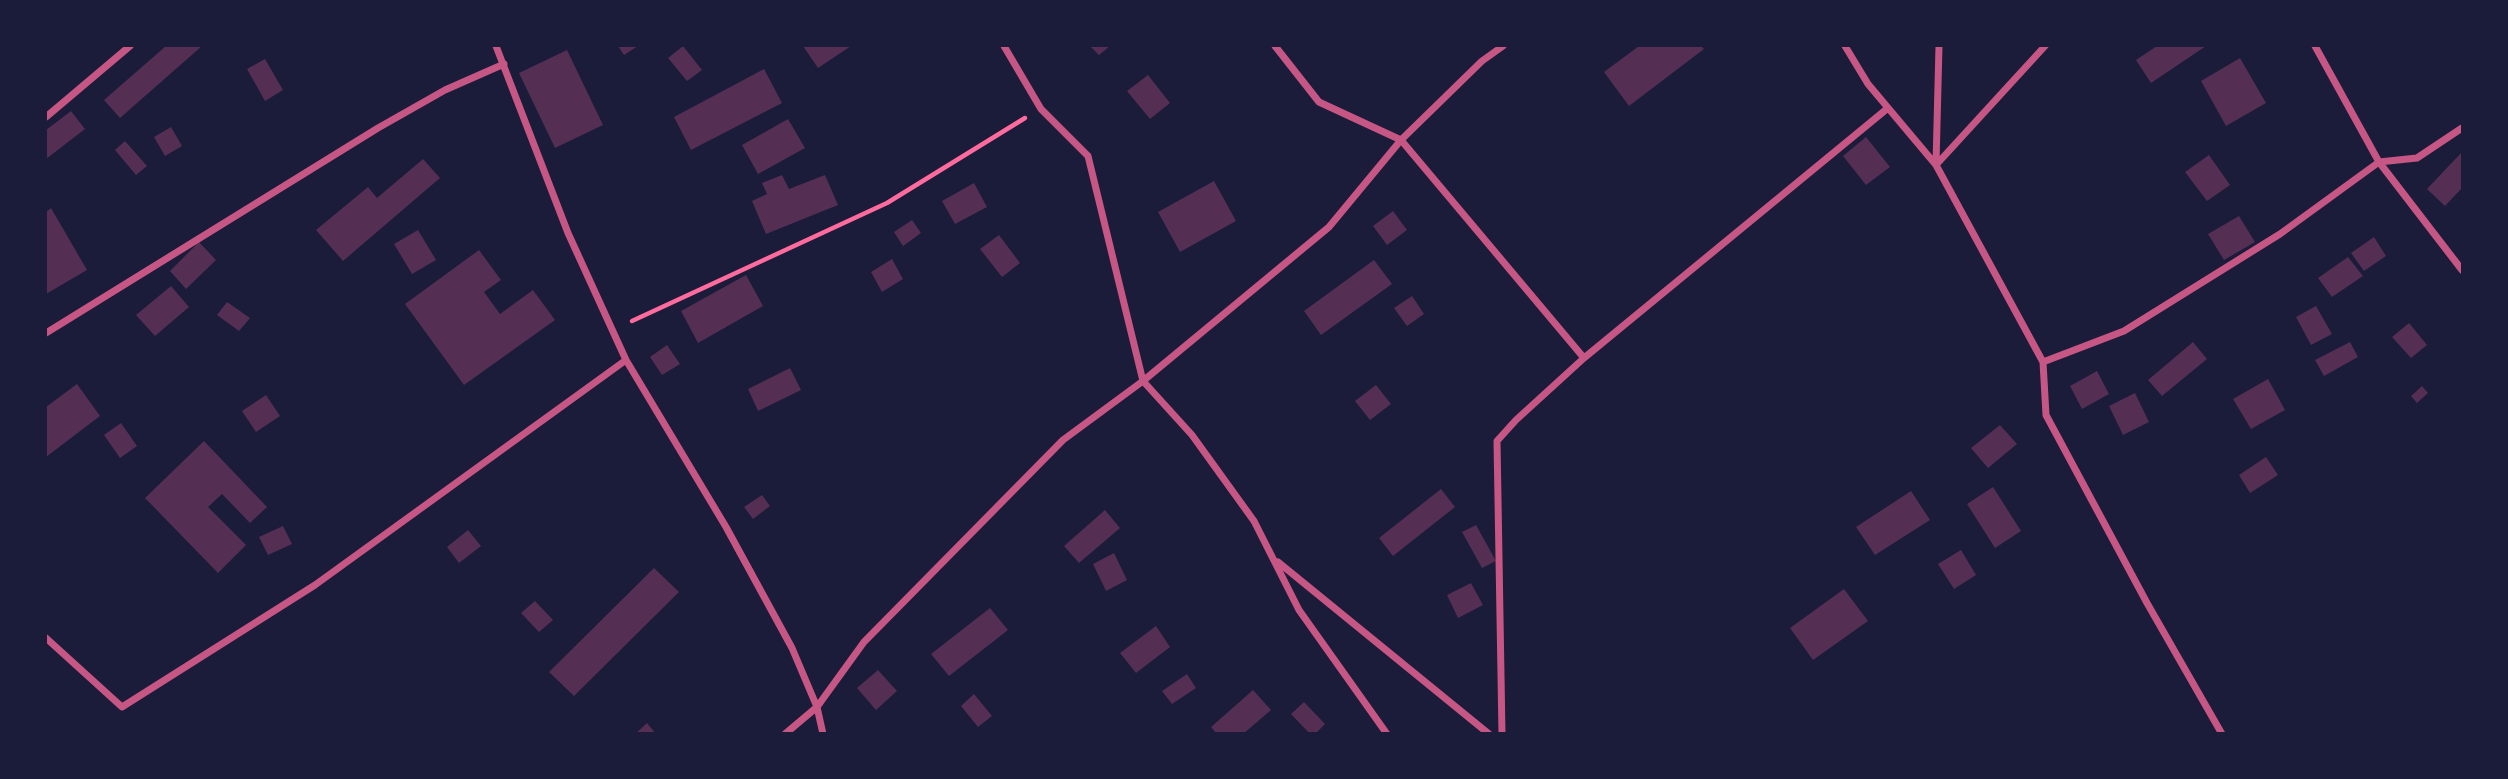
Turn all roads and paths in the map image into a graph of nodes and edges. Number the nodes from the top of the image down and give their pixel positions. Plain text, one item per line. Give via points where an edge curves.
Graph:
1 (130, 46) edge
2 (496, 46) edge
3 (1004, 46) edge
4 (1275, 46) edge
5 (1503, 46) edge
6 (1845, 46) edge
7 (1939, 46) edge
8 (2045, 46) edge
9 (2315, 46) edge
10 (504, 64) junction
11 (1041, 108) junction
12 (1888, 108) junction
13 (46, 117) edge
14 (2462, 128) edge
15 (1401, 140) junction
16 (2379, 162) junction
17 (1936, 165) junction
18 (2462, 270) edge
19 (612, 330) junction
20 (46, 333) edge
21 (1584, 358) junction
22 (626, 360) junction
23 (2043, 362) junction
24 (1143, 381) junction
25 (1275, 559) junction
26 (46, 638) edge
27 (817, 706) junction
28 (785, 733) edge
29 (823, 733) edge
30 (1387, 733) edge
31 (1489, 733) edge
32 (1502, 733) edge
33 (2222, 733) edge

1 - 13 street
2 - 10 street
3 - 11 street
4 - 15 street via 1319,102
5 - 15 street
6 - 12 street
7 - 17 street
8 - 17 street
9 - 16 street
10 - 19 street via 568,233
10 - 20 street via 445,90 379,128
11 - 19 path via 887,203
11 - 24 street via 1087,156
12 - 17 street
12 - 21 street
14 - 16 street via 2417,158
15 - 21 street
15 - 24 street via 1329,227
16 - 18 street
16 - 23 street via 2280,234 2124,331
17 - 23 street
19 - 22 street
21 - 32 street via 1497,441
22 - 26 street via 315,585 122,707
22 - 27 street via 726,527 792,648
23 - 33 street via 2046,415
24 - 25 street via 1192,435 1254,521
24 - 27 street via 1063,440 864,642
25 - 30 street via 1299,610
25 - 31 street
27 - 28 street
27 - 29 street

